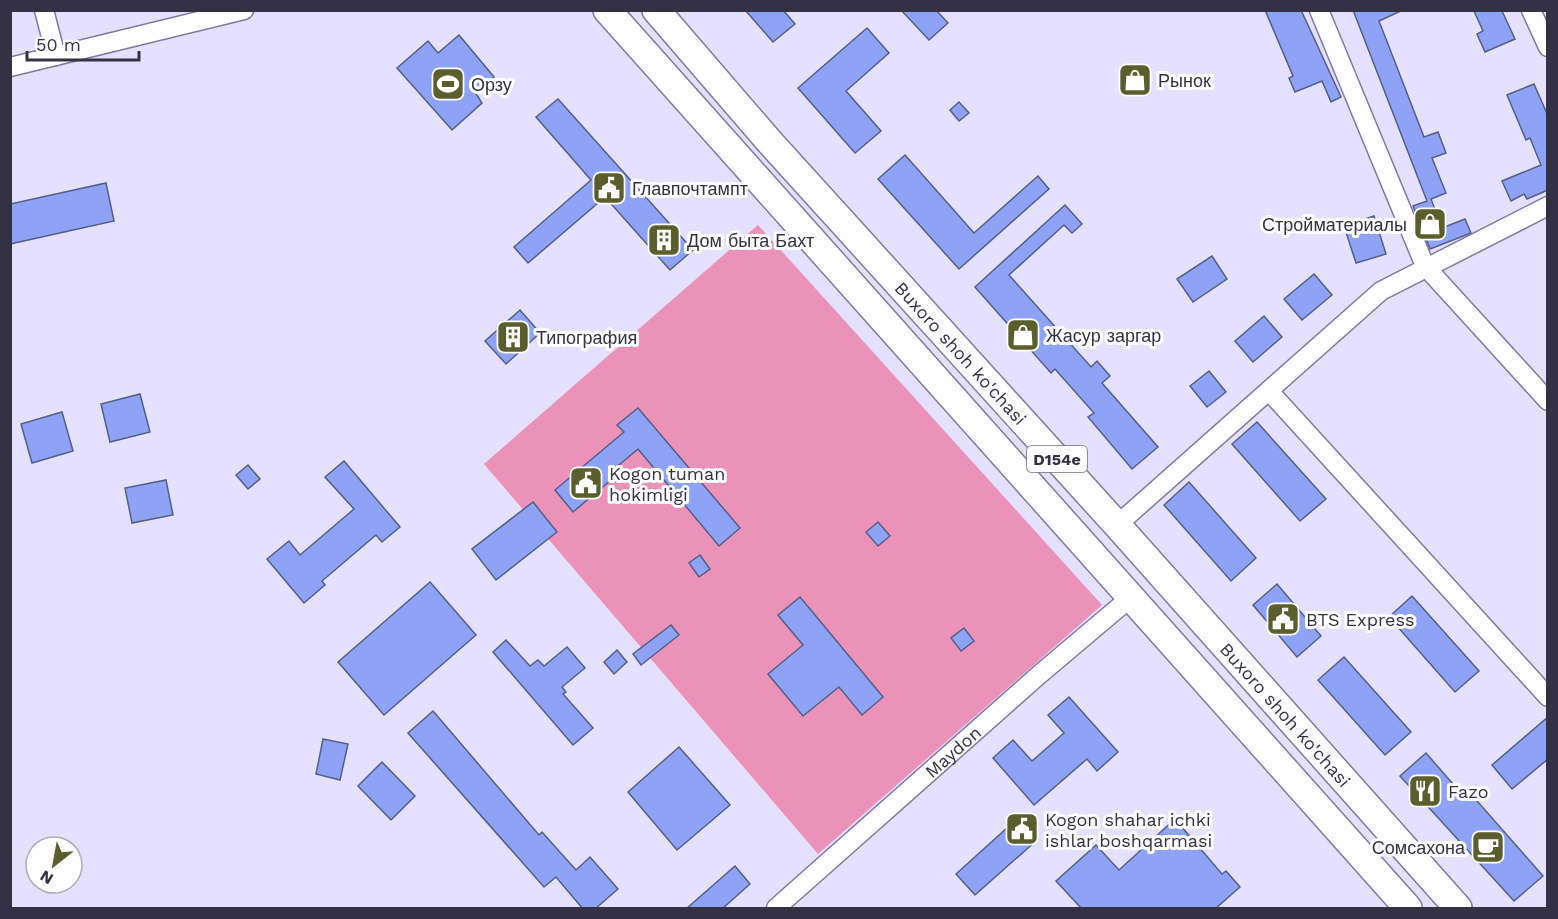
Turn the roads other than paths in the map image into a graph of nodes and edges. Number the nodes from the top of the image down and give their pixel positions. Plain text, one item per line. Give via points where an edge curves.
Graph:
1 (44, 10) edge
2 (244, 10) edge
3 (607, 10) edge
4 (1319, 10) edge
5 (1532, 10) edge
6 (661, 12) edge
7 (1548, 47) edge
8 (56, 56) junction
9 (10, 67) edge
10 (768, 140) junction
11 (742, 163) junction
12 (1548, 206) edge
13 (1425, 266) junction
14 (1269, 391) junction
15 (1548, 401) edge
16 (1117, 525) junction
17 (1158, 572) junction
18 (1130, 598) junction
19 (1548, 697) edge
20 (777, 909) edge
21 (1407, 909) edge
22 (1458, 909) edge

1 - 8 street
2 - 8 street
3 - 11 main road, Buxoro shoh ko'chasi / D154e
4 - 13 street
5 - 7 street
6 - 10 main road, Buxoro shoh ko'chasi / D154e
8 - 9 street
10 - 11 main road
10 - 16 main road, Buxoro shoh ko'chasi / D154e
11 - 18 main road, Buxoro shoh ko'chasi / D154e
12 - 13 street
13 - 14 street via 1381,291
13 - 15 street
14 - 16 street
14 - 19 street
16 - 17 main road, Buxoro shoh ko'chasi / D154e
17 - 18 main road
17 - 22 main road, Buxoro shoh ko'chasi / D154e
18 - 20 street, Maydon
18 - 21 main road, Buxoro shoh ko'chasi / D154e

